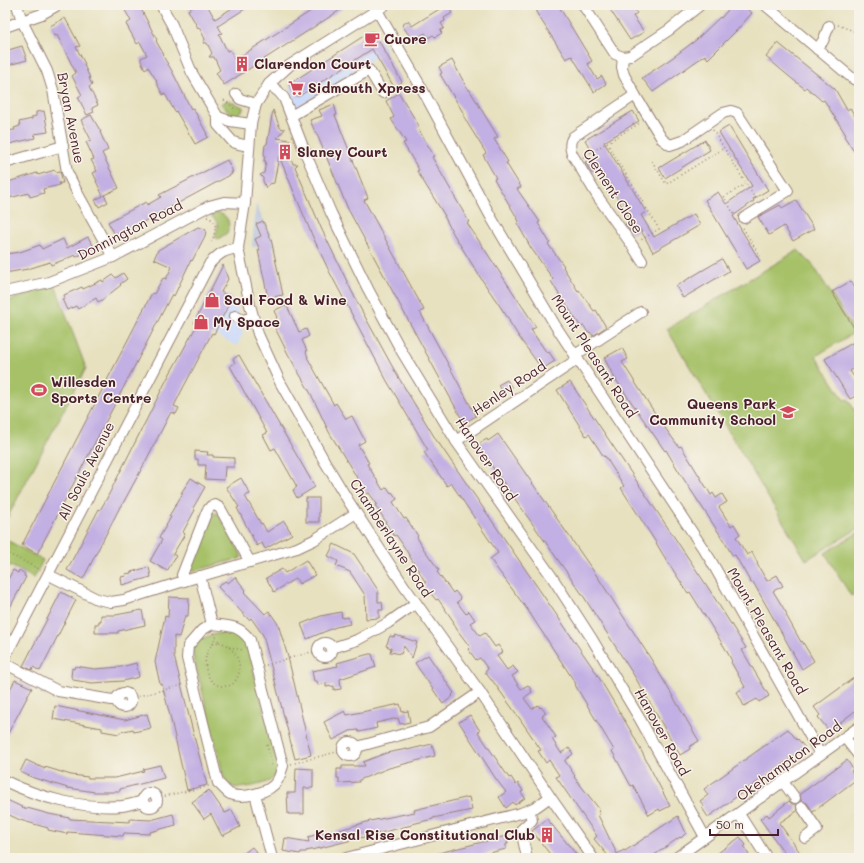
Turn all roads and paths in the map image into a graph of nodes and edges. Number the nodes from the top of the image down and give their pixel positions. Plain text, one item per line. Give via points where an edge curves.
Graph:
1 (17, 5) edge
2 (58, 5) edge
3 (161, 5) edge
4 (385, 5) edge
5 (583, 5) edge
6 (700, 5) edge
7 (765, 5) edge
8 (375, 8) edge
9 (22, 21) junction
10 (829, 26) joint
11 (5, 27) edge
12 (859, 33) edge
13 (817, 49) junction
14 (623, 57) junction
15 (859, 82) edge
16 (270, 84) junction
17 (383, 93) dead end
18 (233, 95) joint
19 (635, 95) junction
20 (256, 104) junction
21 (236, 110) dead end
22 (291, 116) junction
23 (218, 117) junction
24 (230, 121) junction
25 (642, 122) dead end
26 (709, 123) junction
27 (252, 124) junction
28 (224, 132) junction
29 (607, 143) junction
30 (63, 146) junction
31 (249, 146) junction
32 (724, 148) junction
33 (652, 160) dead end
34 (576, 161) junction
35 (5, 163) edge
36 (758, 202) dead end
37 (245, 203) junction
38 (204, 216) dead end
39 (744, 218) dead end
40 (212, 242) dead end
41 (632, 245) junction
42 (238, 248) junction
43 (113, 257) junction
44 (642, 261) dead end
45 (5, 292) edge
46 (641, 312) dead end
47 (235, 316) dead end
48 (253, 317) junction
49 (576, 357) junction
50 (456, 441) junction
51 (356, 513) junction
52 (5, 552) edge
53 (250, 562) junction
54 (44, 573) junction
55 (200, 576) junction
56 (184, 581) junction
57 (416, 603) junction
58 (212, 624) junction
59 (219, 642) junction
60 (213, 644) junction
61 (229, 646) junction
62 (242, 650) dead end
63 (318, 650) joint
64 (5, 657) edge
65 (5, 665) edge
66 (257, 667) junction
67 (193, 682) junction
68 (480, 692) junction
69 (131, 698) joint
70 (859, 727) edge
71 (845, 738) junction
72 (344, 750) joint
73 (820, 754) junction
74 (859, 756) edge
75 (283, 766) junction
76 (5, 781) edge
77 (783, 782) junction
78 (218, 783) junction
79 (255, 794) junction
80 (550, 797) junction
81 (157, 798) joint
82 (795, 798) dead end
83 (802, 807) dead end
84 (529, 810) junction
85 (739, 814) junction
86 (705, 837) junction
87 (805, 838) dead end
88 (526, 853) dead end
89 (272, 858) edge
90 (346, 858) edge
91 (593, 858) edge
92 (676, 858) edge
93 (767, 858) edge

1 - 9 street, Bryan Avenue
2 - 9 street
3 - 23 street via 192,73
4 - 8 street
5 - 14 street via 615,54
6 - 14 street via 669,30 630,56
7 - 13 street
8 - 16 street via 290,66
8 - 49 street, Mount Pleasant Road via 492,219
9 - 11 street
9 - 30 street, Bryan Avenue via 47,71
10 - 12 path via 830,23
10 - 13 street via 824,41
13 - 15 street
14 - 19 street via 624,75
16 - 20 street
16 - 22 street, Hanover Road via 284,98
17 - 22 street via 368,70
18 - 20 street
18 - 21 path via 224,100
19 - 26 street via 662,139 670,144 682,141
19 - 34 street, Clement Close via 573,136 570,146
20 - 27 street, Chamberlayne Road
22 - 50 street, Hanover Road via 331,213 368,289 402,352
23 - 24 street
23 - 28 street via 218,125
24 - 27 street
24 - 28 street
25 - 29 path
26 - 32 path
26 - 39 street via 723,113 737,113 788,191
27 - 31 street, Chamberlayne Road
28 - 31 street via 233,142
29 - 34 path
29 - 41 path via 659,229
30 - 35 street
30 - 43 street, Bryan Avenue via 67,172
31 - 37 street, Chamberlayne Road
32 - 33 path via 666,184
32 - 36 path
34 - 41 street, Clement Close
37 - 42 street, Chamberlayne Road
37 - 43 street, Donnington Road via 224,202 209,206
38 - 40 path via 211,218 216,227
41 - 44 street, Clement Close
42 - 48 street, Chamberlayne Road
42 - 54 street, All Souls Avenue via 219,254 210,263
43 - 45 street, Donnington Road via 49,282
46 - 49 street, Henley Road
47 - 48 street via 243,320
48 - 51 street, Chamberlayne Road via 280,382
49 - 50 street, Henley Road
49 - 73 street, Mount Pleasant Road via 710,559
50 - 86 street, Hanover Road via 592,638
51 - 53 street via 306,544
51 - 57 street, Chamberlayne Road
52 - 54 path
53 - 55 street
53 - 56 street via 220,508 211,506 182,575
54 - 56 street via 97,600 111,602
54 - 64 street, All Souls Avenue
55 - 56 street
55 - 58 street
57 - 63 street via 357,640 332,648 332,653 326,657 319,654
57 - 68 street, Chamberlayne Road
58 - 66 street via 238,628 244,632 250,640
58 - 67 street via 202,630 188,646 187,658
59 - 60 path
59 - 60 path via 215,636
59 - 61 path
60 - 61 path via 206,656 206,667 214,685 221,687 231,685 239,675 236,654
61 - 62 path
63 - 66 path
65 - 69 street via 58,691 112,700 123,693
66 - 75 street
67 - 69 path
67 - 78 street
68 - 72 street via 429,727 357,747 352,755 347,755
68 - 80 street, Chamberlayne Road
70 - 71 street, Okehampton Road
71 - 73 street, Okehampton Road
71 - 74 street
72 - 75 path
73 - 77 street, Okehampton Road
75 - 79 street via 277,782
76 - 81 street via 44,797 89,806 122,806 143,802 148,793
77 - 82 street
77 - 85 street, Okehampton Road
78 - 79 street via 229,794
78 - 81 path
79 - 89 street
80 - 84 street
80 - 91 street, Chamberlayne Road
83 - 87 street via 817,829
84 - 88 street via 532,820 521,830
84 - 90 street
85 - 86 street, Okehampton Road
85 - 93 street
86 - 92 street, Okehampton Road

